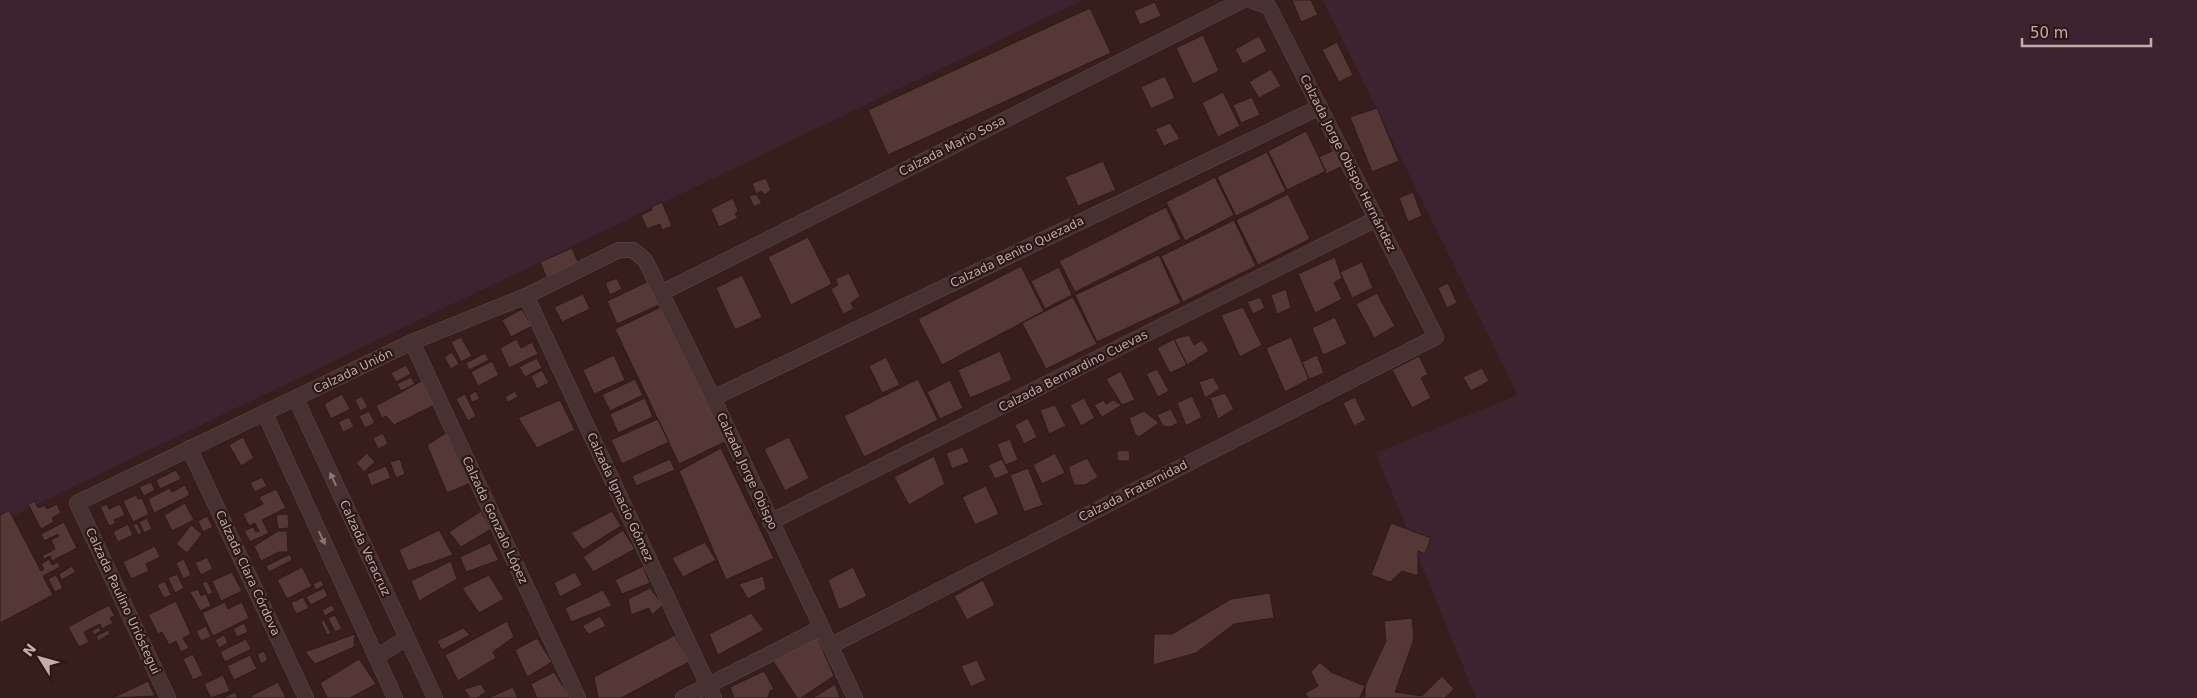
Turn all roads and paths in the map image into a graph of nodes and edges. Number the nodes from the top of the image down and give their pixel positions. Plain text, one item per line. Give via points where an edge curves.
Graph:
1 (1243, 0) edge
2 (1250, 0) edge
3 (1320, 107) junction
4 (1376, 219) junction
5 (633, 250) joint
6 (661, 293) junction
7 (526, 296) junction
8 (1436, 336) joint
9 (412, 342) junction
10 (296, 398) junction
11 (714, 398) junction
12 (265, 414) junction
13 (189, 448) junction
14 (78, 503) joint
15 (770, 522) junction
16 (821, 628) junction
17 (407, 638) junction
18 (830, 646) junction
19 (376, 657) junction
20 (711, 692) edge
21 (168, 698) edge
22 (306, 698) edge
23 (395, 698) edge
24 (435, 698) edge
25 (578, 698) edge
26 (684, 698) edge
27 (855, 698) edge

1 - 6 street, Calzada Mario Sosa
2 - 3 street, Calzada Jorge Obispo Hernández via 1269,6
3 - 4 street, Calzada Jorge Obispo Hernández
3 - 11 street, Calzada Benito Quezada
4 - 8 street, Calzada Jorge Obispo Hernández
4 - 15 street, Calzada Bernardino Cuevas
5 - 6 street, Calzada Jorge Obispo via 645,260
5 - 7 street, Calzada Unión via 619,250
6 - 11 street, Calzada Jorge Obispo
7 - 9 street, Calzada Unión
7 - 20 street, Calzada Ignacio Gómez
8 - 18 street, Calzada Fraternidad
9 - 10 street, Calzada Unión
9 - 25 street, Calzada Gonzalo López
10 - 12 street, Calzada Unión
17 -> 10 street, Calzada Veracruz
11 - 15 street, Calzada Jorge Obispo
12 - 13 street, Calzada Unión
12 -> 19 street
13 - 14 street, Calzada Unión
13 - 22 street, Calzada Clara Córdova
14 - 21 street, Calzada Paulino Urióstegui
15 - 16 street, Calzada Jorge Obispo
16 - 18 street, Calzada Jorge Obispo
16 - 20 street
17 - 19 street
17 - 24 street, Calzada Veracruz
18 - 27 street, Calzada Jorge Obispo
19 - 23 street
20 - 26 street

